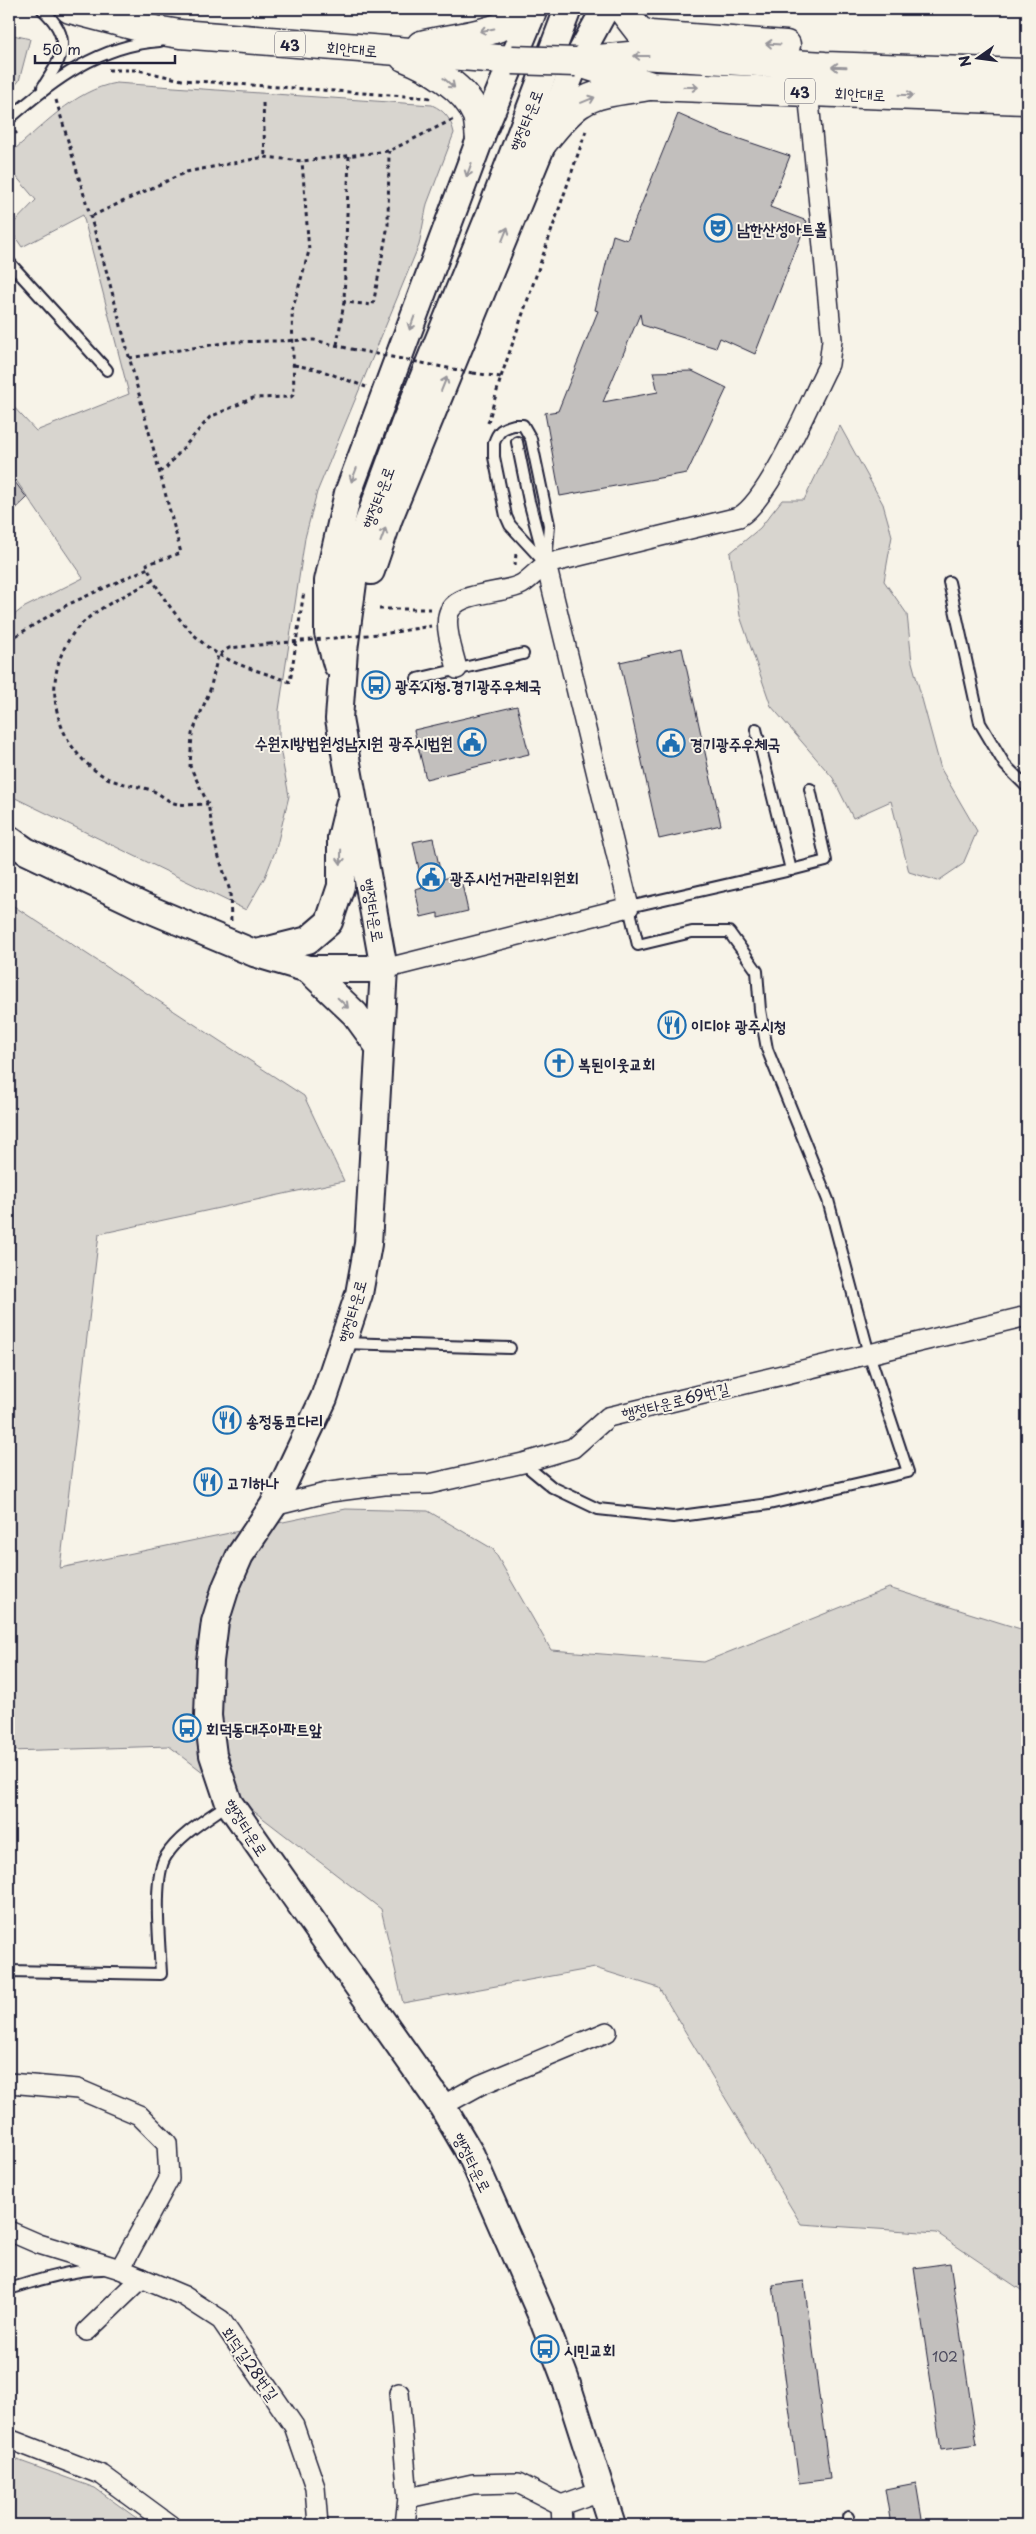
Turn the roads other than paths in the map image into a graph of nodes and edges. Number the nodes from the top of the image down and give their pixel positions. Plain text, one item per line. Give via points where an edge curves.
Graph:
1 (42, 9) edge
2 (70, 9) edge
3 (530, 9) edge
4 (534, 9) edge
5 (568, 9) edge
6 (605, 9) edge
7 (622, 9) edge
8 (112, 14) edge
9 (214, 38) junction
10 (391, 51) junction
11 (512, 60) junction
12 (576, 62) junction
13 (959, 70) junction
14 (1027, 73) edge
15 (652, 86) junction
16 (808, 91) junction
17 (40, 92) junction
18 (1027, 100) edge
19 (9, 119) edge
20 (470, 133) junction
21 (541, 145) junction
22 (9, 262) edge
23 (108, 370) dead end
24 (517, 442) dead end
25 (546, 564) junction
26 (949, 582) dead end
27 (523, 654) dead end
28 (457, 669) junction
29 (417, 679) dead end
30 (341, 683) junction
31 (756, 729) dead end
32 (1027, 787) edge
33 (810, 789) dead end
34 (352, 792) junction
35 (9, 839) edge
36 (791, 870) junction
37 (629, 907) junction
38 (242, 949) junction
39 (308, 969) junction
40 (384, 969) junction
41 (379, 1047) junction
42 (1027, 1316) edge
43 (342, 1343) junction
44 (510, 1348) dead end
45 (869, 1354) junction
46 (523, 1463) junction
47 (273, 1506) junction
48 (229, 1803) junction
49 (9, 1972) edge
50 (607, 2032) dead end
51 (9, 2083) edge
52 (442, 2106) junction
53 (9, 2231) edge
54 (120, 2269) junction
55 (142, 2278) junction
56 (9, 2289) edge
57 (87, 2332) dead end
58 (398, 2394) dead end
59 (9, 2439) edge
60 (600, 2491) junction
61 (408, 2498) junction
62 (561, 2505) junction
63 (170, 2525) edge
64 (318, 2525) edge
65 (405, 2525) edge
66 (562, 2525) edge
67 (612, 2525) edge

1 - 17 lane via 58,31 63,52
2 - 8 main road, 회안대로 / 43
3 -> 10 main road via 512,22 496,28
4 - 11 street
5 - 30 street, 행정타운로 via 366,528 354,575
6 - 12 street
13 -> 7 main road via 908,53 650,36 639,31
8 - 9 main road, 회안대로 / 43 via 143,28
9 - 10 main road, 회안대로 / 43
9 - 17 lane via 152,42 108,52 82,64
10 - 11 main road, 회안대로 / 43
10 -> 20 main road via 423,64 458,91 477,117
11 - 12 main road, 회안대로 / 43, bridge
11 - 20 street
13 -> 12 main road, 회안대로 / 43 via 640,55
12 - 15 main road, 회안대로 / 43
12 - 21 street
13 - 14 main road, 회안대로 / 43
15 -> 16 main road, 회안대로 / 43
21 -> 15 main road via 581,103
16 -> 18 main road, 회안대로 / 43
16 - 25 street via 831,352 829,364 769,484 748,512 739,517
17 - 19 lane
20 -> 30 street via 348,493 332,558 328,633
30 -> 21 street via 360,606 389,518
22 - 23 lane
24 - 25 lane
25 - 25 lane via 549,525 531,439 523,425 514,425 503,428 494,443 503,506 510,525
25 - 28 street via 521,585 454,604 447,624
25 - 37 street
26 - 32 lane via 980,723 1005,765
27 - 28 lane
28 - 29 lane
30 - 34 street, 행정타운로 via 340,719
31 - 36 lane
33 - 36 lane via 826,861
34 -> 38 street via 341,838 341,886 329,922 308,940
34 - 40 street, 행정타운로
35 - 38 street via 26,851 142,906
36 - 37 lane
37 - 40 street
37 - 45 lane via 638,945 692,932 729,932 757,971 767,1049 828,1200
38 - 39 street
39 - 40 street
39 -> 41 street via 354,1014
40 - 41 street, 행정타운로
41 - 43 street, 행정타운로 via 368,1244 359,1294
42 - 45 street, 행정타운로69번길
43 - 44 lane
43 - 47 street, 행정타운로 via 324,1398
45 - 46 street, 행정타운로69번길 via 608,1417 573,1448
45 - 46 lane via 908,1472 769,1504 673,1517 598,1509 552,1487
46 - 47 street, 행정타운로69번길 via 429,1484 339,1491
47 - 48 street, 행정타운로 via 240,1555 215,1622 208,1716 213,1755
48 - 49 lane via 177,1842 164,1857 158,1880 161,1974
48 - 52 street, 행정타운로
50 - 52 street via 480,2085
51 - 54 street via 78,2089 139,2115 167,2143 169,2179
52 - 60 street, 행정타운로 via 471,2154 540,2312 565,2378
53 - 54 street, 회덕길28번길 via 39,2244
54 - 55 street, 회덕길28번길
54 - 56 lane via 86,2270
55 - 57 street
55 - 64 street, 회덕길28번길 via 184,2296 221,2320 261,2375 294,2426 315,2487
58 - 61 street
59 - 63 street via 102,2475
60 - 62 street
60 - 67 street, 행정타운로
61 - 62 street via 473,2484 518,2483
61 - 65 street
62 - 66 street

